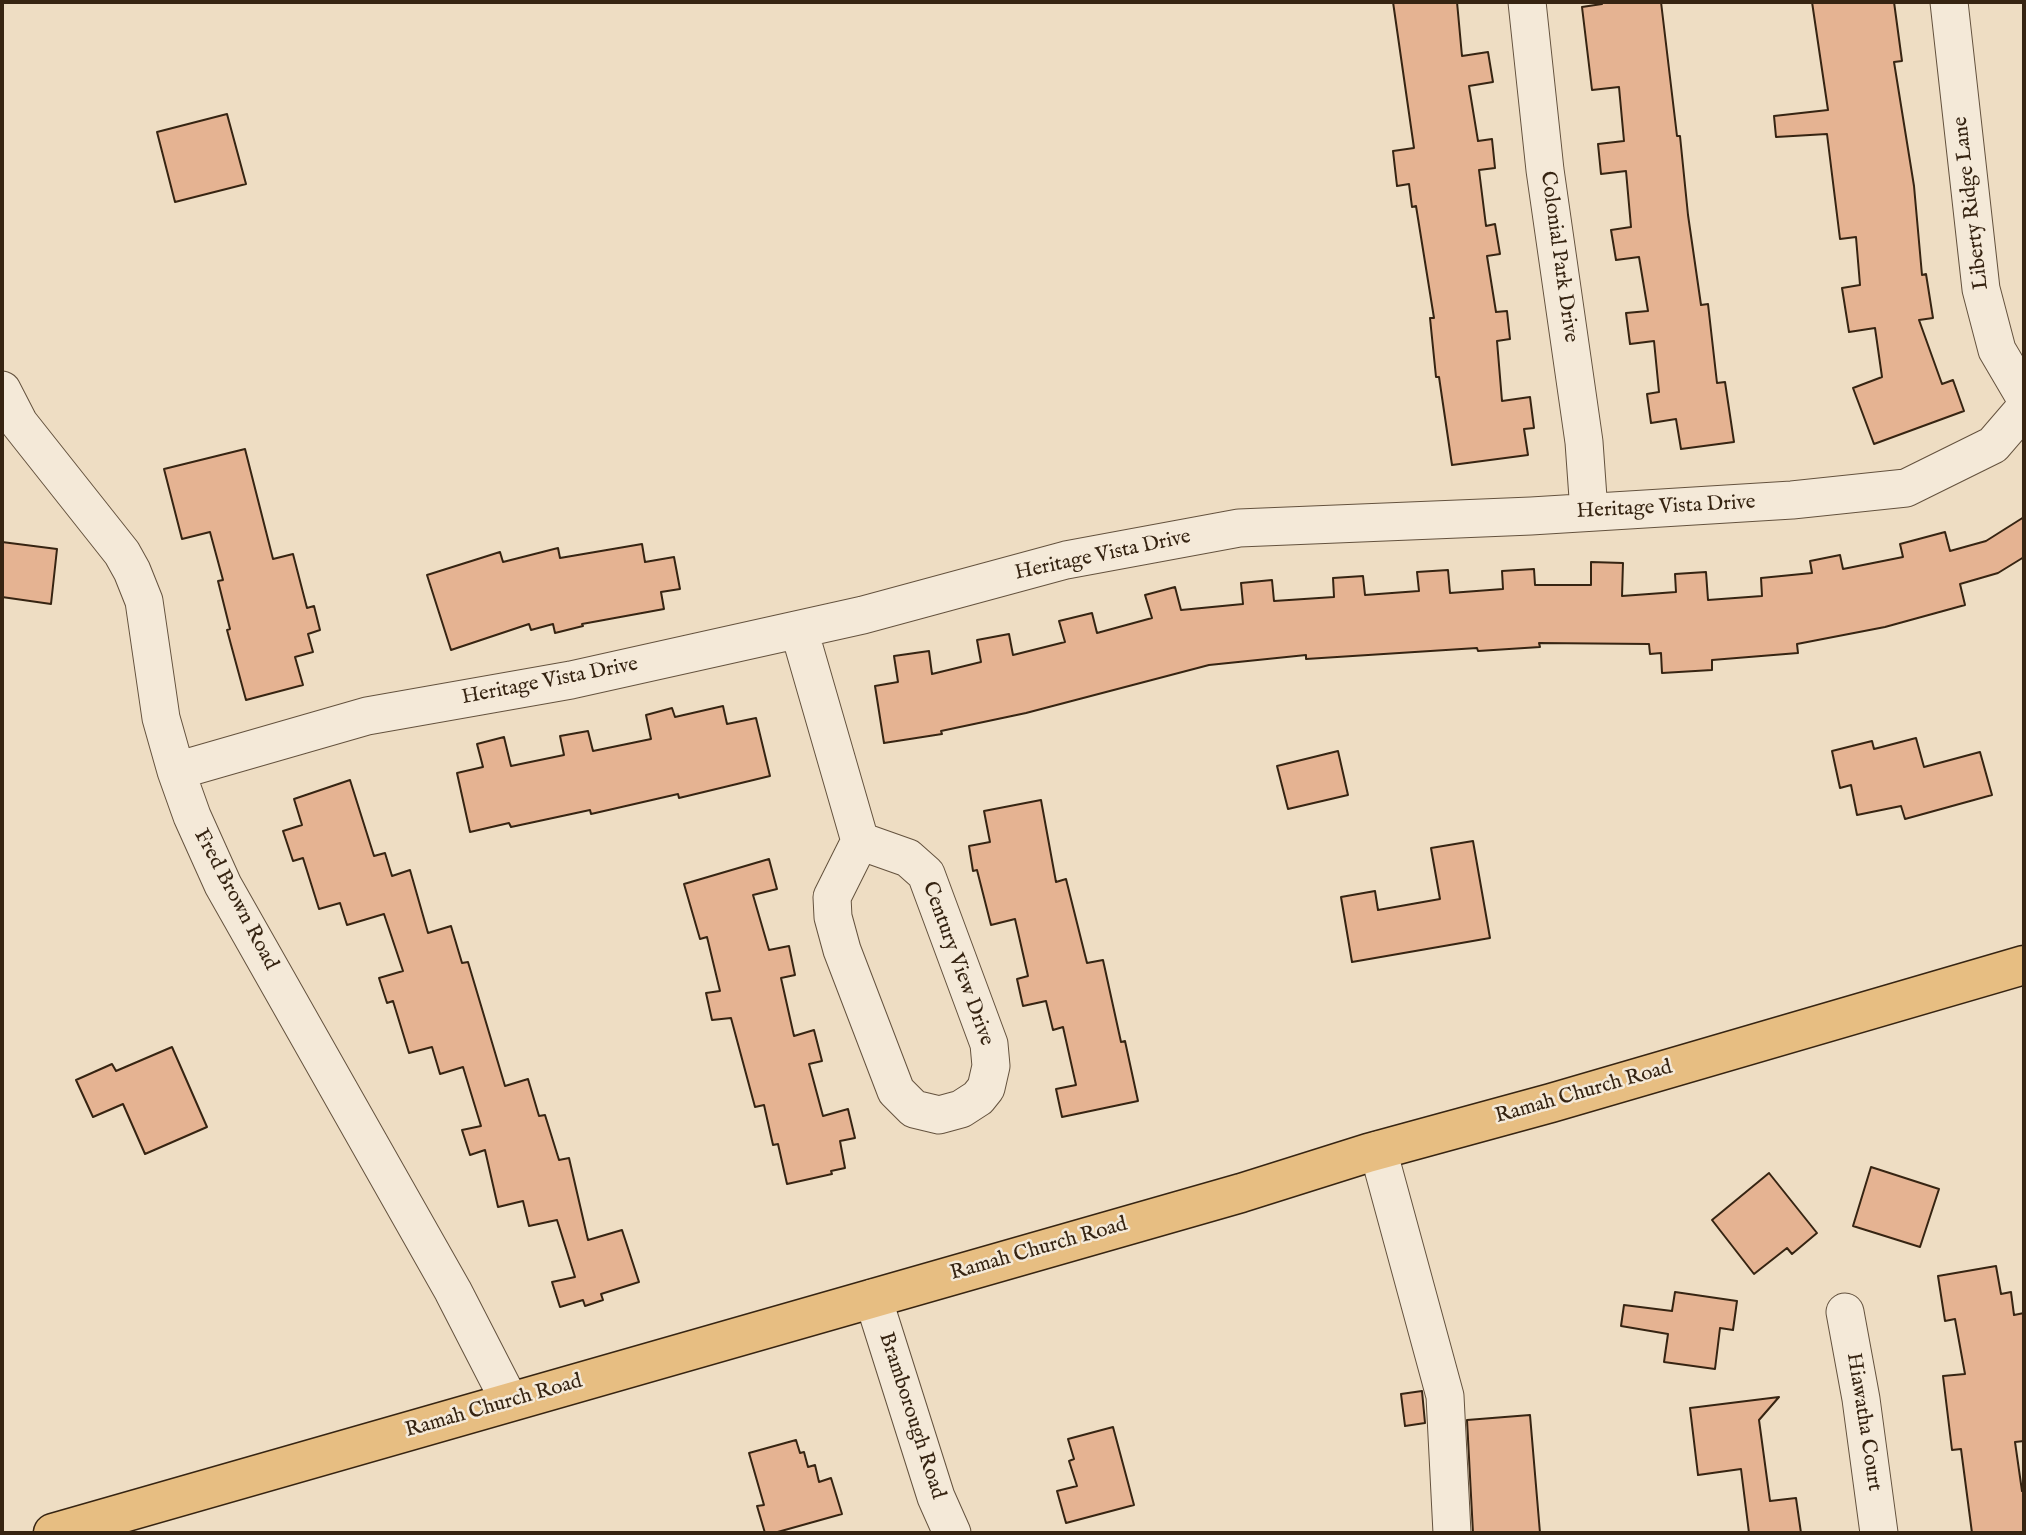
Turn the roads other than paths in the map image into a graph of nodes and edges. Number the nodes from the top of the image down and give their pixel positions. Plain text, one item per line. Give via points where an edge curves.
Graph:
1 (1527, 2) edge
2 (1950, 2) edge
3 (2, 390) edge
4 (2024, 396) edge
5 (2024, 409) edge
6 (1589, 512) junction
7 (799, 630) junction
8 (176, 771) junction
9 (860, 841) junction
10 (2024, 965) edge
11 (1378, 1150) junction
12 (873, 1298) junction
13 (1845, 1312) dead end
14 (510, 1402) junction
15 (53, 1533) edge
16 (951, 1533) edge
17 (1452, 1533) edge
18 (1879, 1533) edge

1 - 6 street, Colonial Park Drive
2 - 4 street, Liberty Ridge Lane via 1981,289 1997,350
3 - 8 street, Fred Brown Road via 19,423 132,570 144,601 161,718
5 - 6 street, Heritage Vista Drive via 1993,444 1906,488
6 - 7 street, Heritage Vista Drive via 1239,528 1066,561
7 - 8 street, Heritage Vista Drive via 571,680 367,716
7 - 9 street
8 - 14 street, Fred Brown Road via 223,885 453,1291
9 - 9 street, Century View Drive via 832,897 842,950 896,1091 914,1109 939,1115 961,1109 986,1088 989,1044 926,874 908,858
10 - 11 main road, Ramah Church Road
11 - 12 main road, Ramah Church Road
11 - 17 street via 1445,1396
12 - 14 main road, Ramah Church Road
12 - 16 street, Bramborough Road
13 - 18 street, Hiawatha Court
14 - 15 main road, Ramah Church Road

